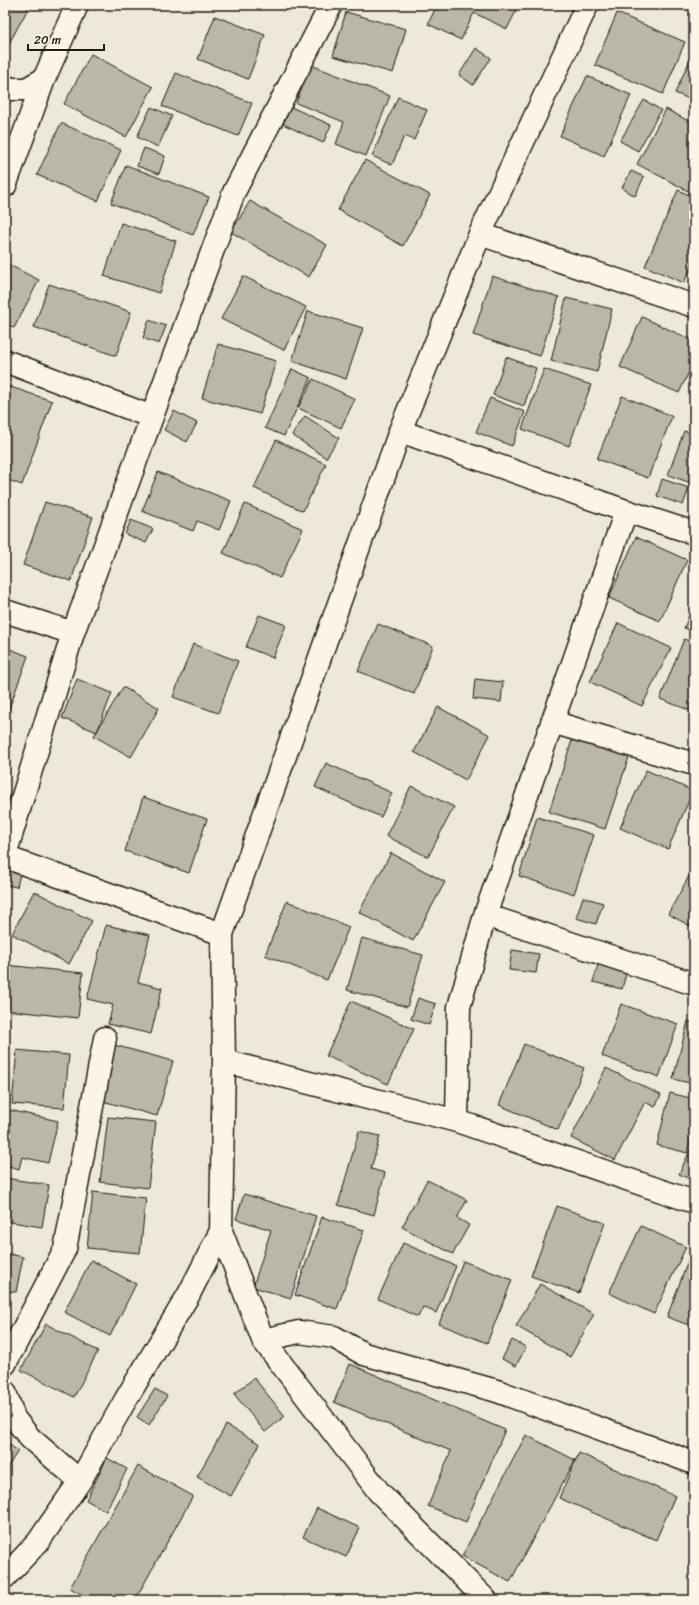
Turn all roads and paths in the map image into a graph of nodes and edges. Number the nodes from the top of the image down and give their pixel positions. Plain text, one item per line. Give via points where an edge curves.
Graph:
1 (77, 5) edge
2 (331, 5) edge
3 (588, 5) edge
4 (44, 79) junction
5 (5, 86) edge
6 (5, 186) edge
7 (480, 234) junction
8 (694, 306) edge
9 (5, 361) edge
10 (152, 417) junction
11 (400, 431) junction
12 (626, 511) junction
13 (694, 533) edge
14 (5, 611) edge
15 (73, 633) junction
16 (552, 722) junction
17 (694, 764) edge
18 (5, 856) edge
19 (485, 915) junction
20 (222, 934) junction
21 (694, 984) edge
22 (105, 1038) dead end
23 (224, 1061) junction
24 (457, 1121) junction
25 (694, 1202) edge
26 (221, 1231) junction
27 (263, 1340) junction
28 (5, 1364) edge
29 (5, 1392) edge
30 (694, 1463) edge
31 (80, 1481) junction
32 (5, 1577) edge
33 (486, 1600) edge

1 - 4 street
2 - 10 street via 234,192
3 - 7 street
4 - 5 street via 26,89 11,89
4 - 6 street
7 - 8 street
7 - 11 street
9 - 10 street
10 - 15 street
11 - 12 street
11 - 20 street
12 - 13 street
12 - 16 street
14 - 15 street
15 - 18 street
16 - 17 street
16 - 19 street
18 - 20 street
19 - 21 street
19 - 24 street via 459,1007
20 - 23 street
22 - 28 street via 65,1249
23 - 24 street
23 - 26 street
24 - 25 street
26 - 27 street
26 - 31 street via 190,1294 126,1398
27 - 30 street via 299,1332 334,1337 364,1354 497,1391
27 - 33 street via 379,1492
29 - 31 street via 14,1418 30,1438
31 - 32 street via 38,1542

